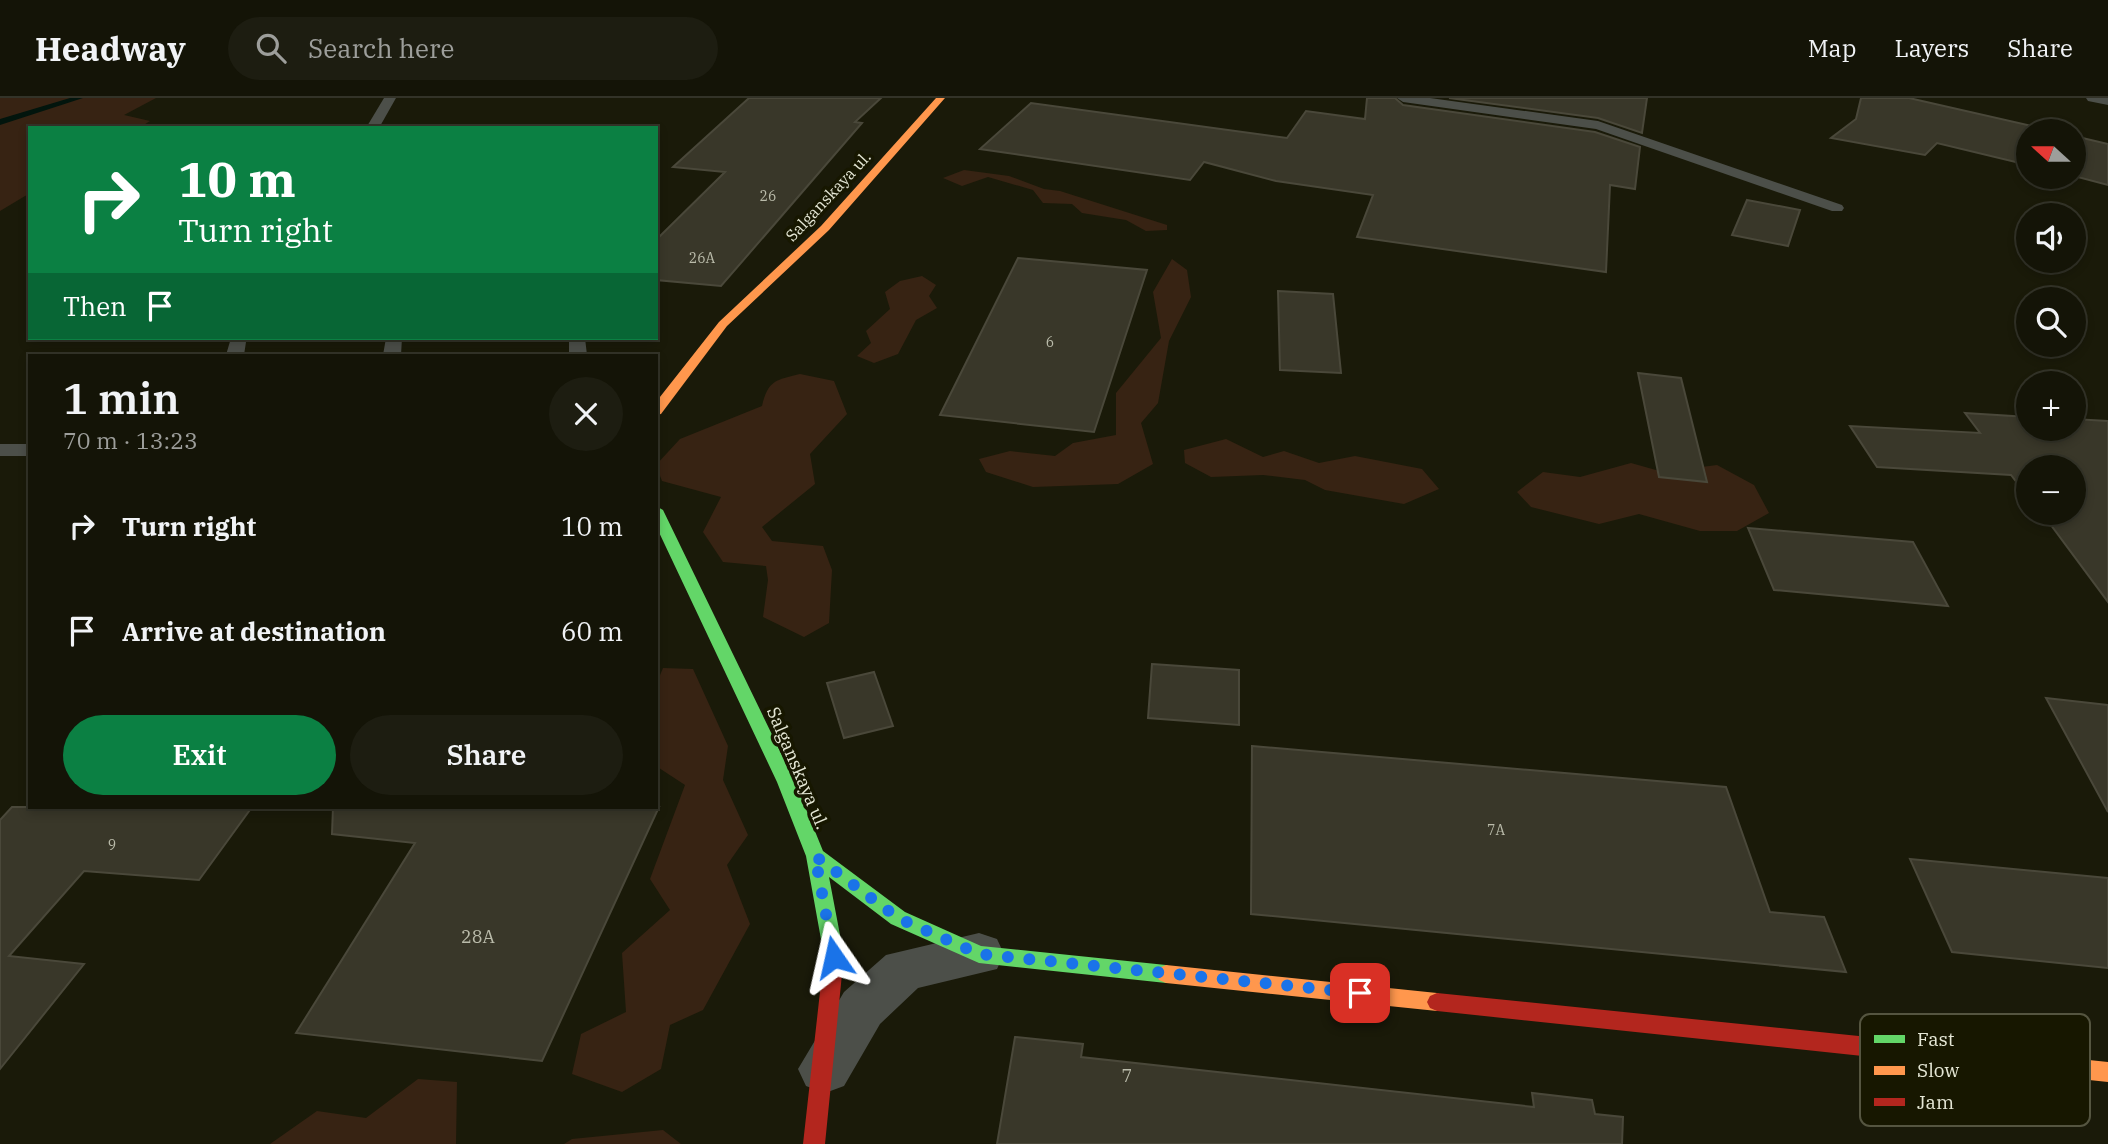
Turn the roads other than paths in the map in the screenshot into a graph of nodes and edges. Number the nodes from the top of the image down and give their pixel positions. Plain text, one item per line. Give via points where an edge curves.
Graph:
1 (390, 98) edge
2 (941, 98) edge
3 (1403, 98) edge
4 (2092, 98) edge
5 (2108, 101) edge
6 (373, 126) edge
7 (1837, 208) dead end
8 (659, 401) edge
9 (0, 450) edge
10 (28, 450) edge
11 (658, 514) edge
12 (815, 856) junction
13 (979, 954) junction
14 (1860, 1046) edge
15 (2090, 1070) edge
16 (823, 1072) junction
17 (2108, 1072) edge
18 (814, 1144) edge

1 - 6 lane
2 - 8 street, Salganskaya ul. via 825,228 723,324
3 - 7 lane via 1598,125
4 - 5 lane
9 - 10 lane
11 - 12 street, Salganskaya ul. via 786,782
12 - 13 street via 898,918
12 - 16 street, Salganskaya ul. via 834,957
13 - 14 street
13 - 16 street via 904,970 862,1009
15 - 17 street
16 - 18 street, Salganskaya ul.

